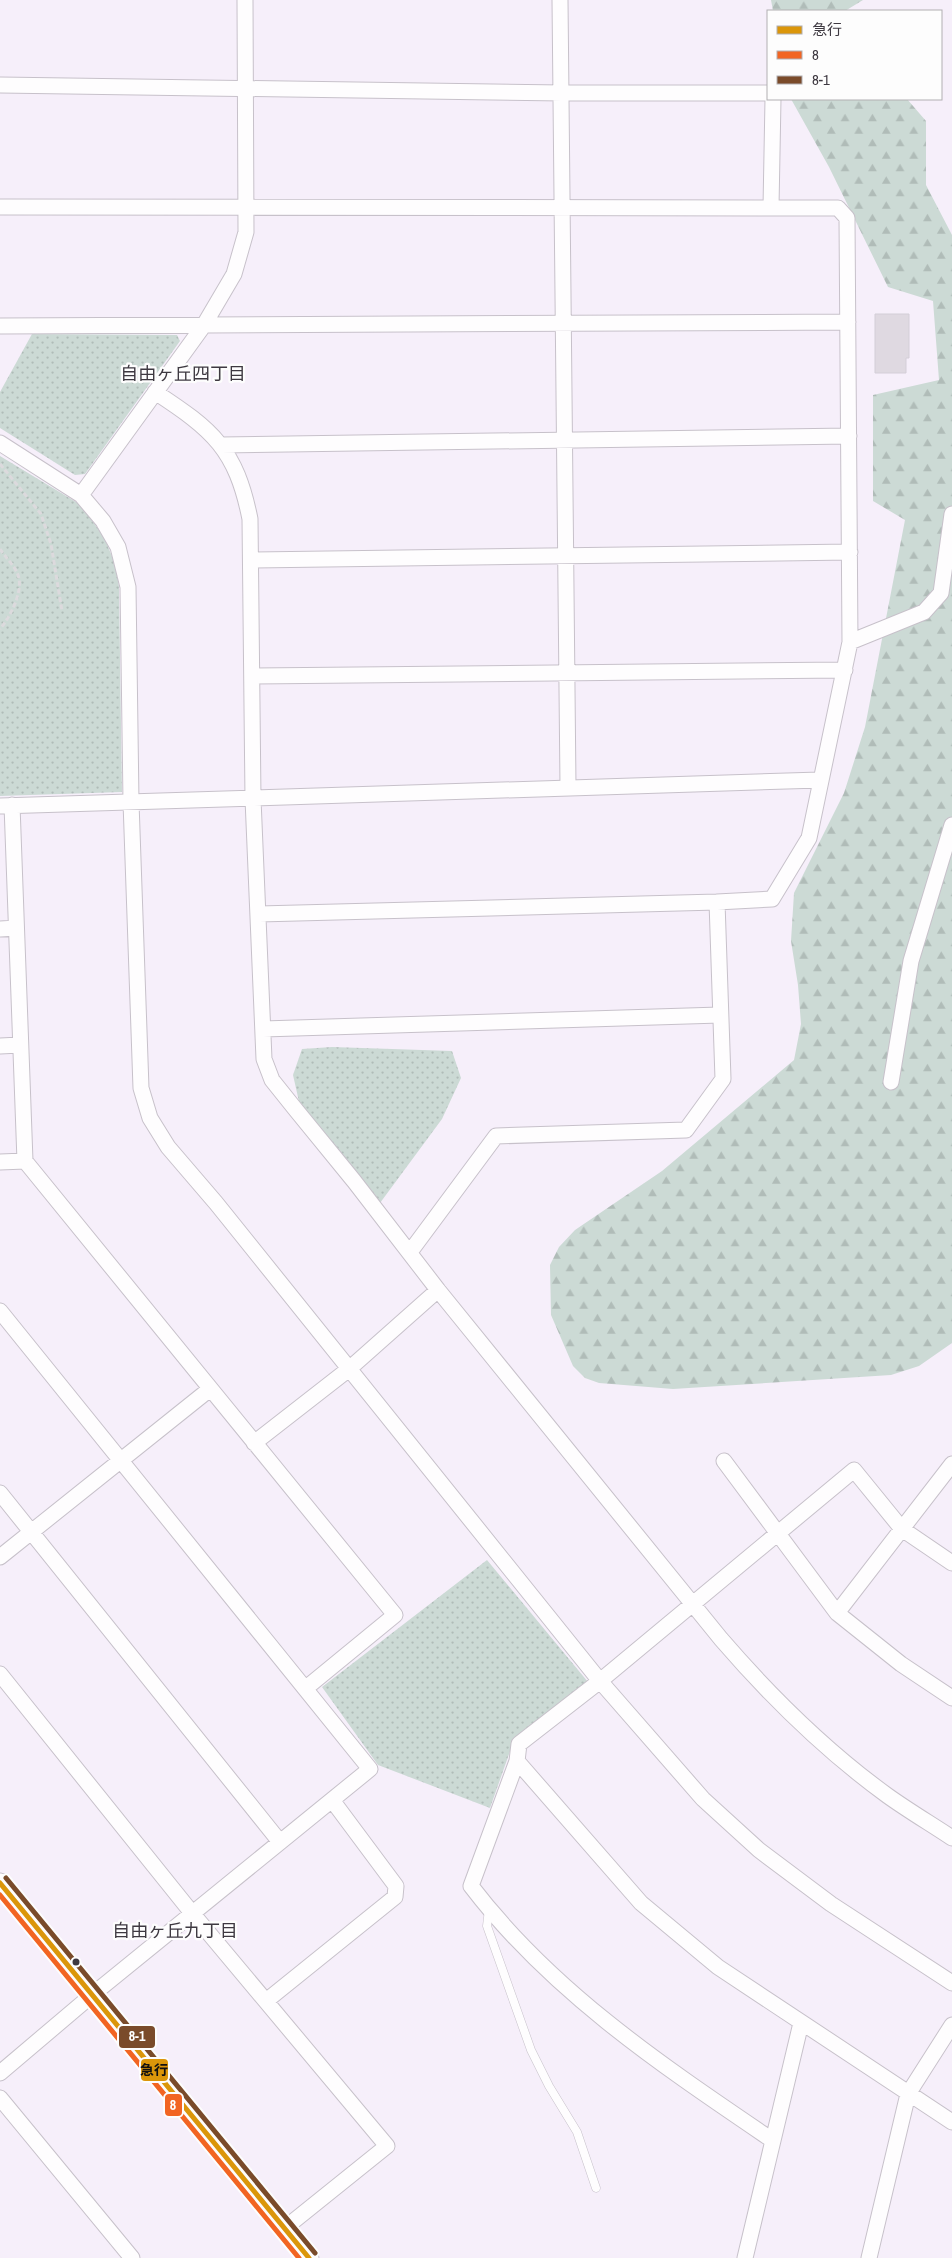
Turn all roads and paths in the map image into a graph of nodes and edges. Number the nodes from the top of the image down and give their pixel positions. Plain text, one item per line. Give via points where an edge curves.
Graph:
1 (245, 0) edge
2 (560, 0) edge
3 (0, 85) edge
4 (247, 88) junction
5 (562, 93) junction
6 (767, 93) edge
7 (773, 100) edge
8 (0, 207) edge
9 (247, 207) junction
10 (771, 207) junction
11 (563, 208) junction
12 (848, 322) junction
13 (565, 324) junction
14 (204, 325) junction
15 (0, 326) edge
16 (155, 392) junction
17 (849, 436) junction
18 (567, 438) junction
19 (0, 443) edge
20 (221, 445) junction
21 (0, 464) edge
22 (81, 495) junction
23 (952, 514) edge
24 (0, 549) edge
25 (850, 552) junction
26 (567, 555) junction
27 (252, 560) junction
28 (62, 611) dead end
29 (0, 629) edge
30 (850, 642) junction
31 (845, 670) junction
32 (568, 672) junction
33 (252, 676) junction
34 (820, 780) junction
35 (568, 786) junction
36 (253, 799) junction
37 (132, 802) junction
38 (6, 805) edge
39 (952, 826) edge
40 (717, 902) junction
41 (259, 914) junction
42 (16, 928) junction
43 (0, 929) edge
44 (720, 1014) junction
45 (263, 1029) junction
46 (20, 1045) junction
47 (0, 1046) edge
48 (891, 1082) dead end
49 (24, 1161) junction
50 (0, 1162) edge
51 (410, 1252) junction
52 (438, 1290) junction
53 (0, 1311) edge
54 (349, 1369) junction
55 (210, 1389) junction
56 (254, 1444) junction
57 (120, 1460) junction
58 (724, 1461) dead end
59 (952, 1464) edge
60 (0, 1493) edge
61 (902, 1529) junction
62 (31, 1531) junction
63 (778, 1534) junction
64 (0, 1557) edge
65 (952, 1563) edge
66 (694, 1603) junction
67 (838, 1613) junction
68 (0, 1674) edge
69 (600, 1681) junction
70 (306, 1688) junction
71 (952, 1698) edge
72 (517, 1761) junction
73 (332, 1800) junction
74 (952, 1838) edge
75 (280, 1842) junction
76 (0, 1882) edge
77 (489, 1909) junction
78 (192, 1913) junction
79 (952, 1983) edge
80 (92, 1995) junction
81 (266, 2001) junction
82 (801, 2023) junction
83 (952, 2025) edge
84 (0, 2073) edge
85 (908, 2094) junction
86 (0, 2098) edge
87 (952, 2122) edge
88 (772, 2140) junction
89 (596, 2188) dead end
90 (285, 2228) junction
91 (132, 2258) edge
92 (309, 2258) edge
93 (745, 2258) edge
94 (869, 2258) edge

1 - 4 street
2 - 5 street
3 - 4 street
4 - 5 street
4 - 9 street
5 - 6 street
5 - 11 street
7 - 10 street
8 - 9 street
9 - 11 street
9 - 14 street via 246,232 234,274
10 - 11 street
10 - 12 street via 838,208 847,218
11 - 13 street
12 - 13 street
12 - 17 street
13 - 14 street
13 - 18 street
14 - 15 street
14 - 16 street
16 - 20 street via 196,419
16 - 22 street
17 - 18 street
17 - 25 street
18 - 20 street
18 - 26 street
19 - 22 street
20 - 27 street via 234,466 245,495
21 - 28 path via 41,514 51,544
22 - 37 street via 103,521 118,548 128,587
23 - 30 street via 941,593 924,612
24 - 29 path via 18,575 18,591
25 - 26 street
25 - 30 street
26 - 27 street
26 - 32 street
27 - 33 street
30 - 31 street
31 - 32 street
31 - 34 street
32 - 33 street
32 - 35 street
33 - 36 street
34 - 35 street
34 - 40 street via 809,838 772,899
35 - 36 street
36 - 37 street
36 - 41 street
37 - 38 street
37 - 54 street via 141,1088 150,1118 168,1147
38 - 42 street
39 - 48 street via 911,961
40 - 41 street
40 - 44 street
41 - 45 street
42 - 43 street
42 - 46 street
44 - 45 street
44 - 51 street via 723,1079 686,1130 496,1136
45 - 51 street via 264,1059 272,1080
46 - 47 street
46 - 49 street
49 - 50 street
49 - 55 street
51 - 52 street
52 - 54 street
52 - 66 street
53 - 57 street
54 - 56 street
54 - 69 street
55 - 56 street
55 - 57 street
56 - 70 street via 395,1615
57 - 62 street
57 - 70 street
58 - 63 street
59 - 61 street
60 - 62 street
61 - 63 street via 854,1470
61 - 65 street
61 - 67 street
62 - 64 street
62 - 75 street
63 - 66 street
63 - 67 street
66 - 69 street
66 - 74 street via 764,1689 818,1740 888,1796
67 - 71 street via 901,1664
68 - 78 street
69 - 72 street via 519,1744
69 - 79 street via 702,1799 759,1850 831,1904
70 - 73 street via 370,1770
72 - 77 street via 472,1886
72 - 82 street via 641,1903 718,1967
73 - 75 street
73 - 81 street via 396,1886 394,1897
75 - 78 street
76 - 80 street
77 - 88 street via 595,2014 677,2076
77 - 89 lane via 487,1926 531,2050 577,2132
78 - 80 street
78 - 81 street
80 - 84 street
80 - 90 street
81 - 90 street via 387,2146
82 - 85 street
82 - 88 street
83 - 85 street
85 - 87 street
85 - 94 street
86 - 91 street
88 - 93 street
90 - 92 street

